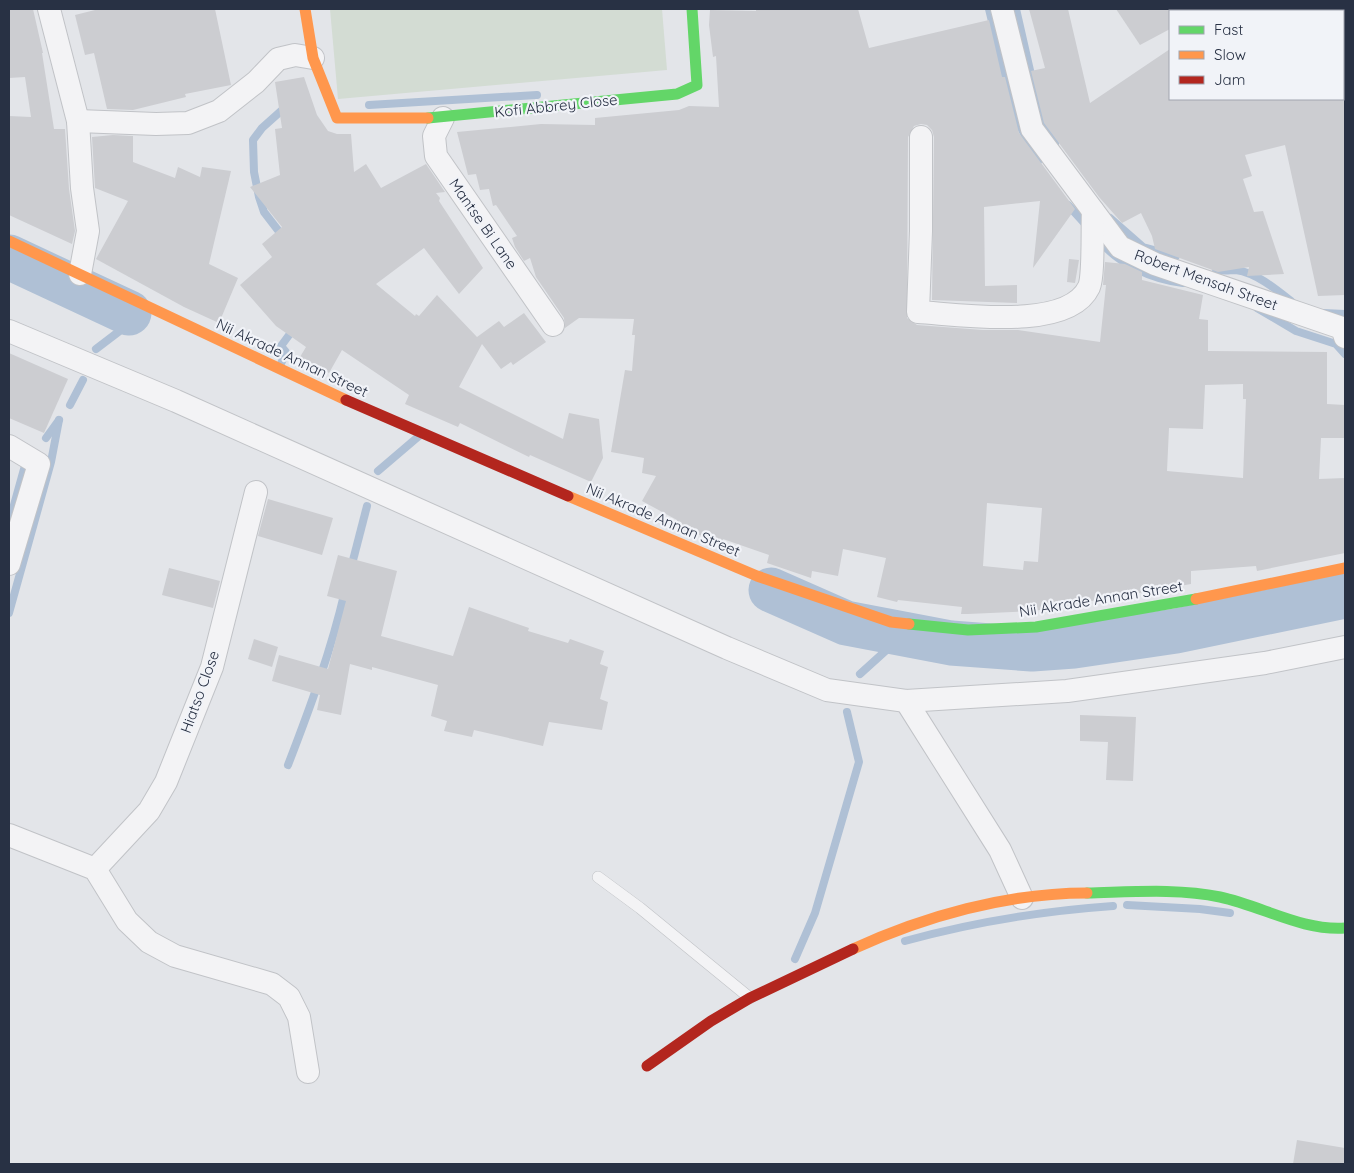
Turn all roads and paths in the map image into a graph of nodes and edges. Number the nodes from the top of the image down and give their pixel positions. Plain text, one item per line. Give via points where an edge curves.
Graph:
1 (50, 9) edge
2 (305, 9) edge
3 (692, 9) edge
4 (1002, 9) edge
5 (313, 58) junction
6 (442, 118) junction
7 (78, 121) junction
8 (921, 137) dead end
9 (1093, 211) junction
10 (9, 241) edge
11 (80, 274) junction
12 (553, 326) dead end
13 (9, 331) edge
14 (1344, 331) edge
15 (9, 446) edge
16 (256, 492) dead end
17 (9, 564) edge
18 (1345, 568) edge
19 (1345, 647) edge
20 (906, 701) junction
21 (9, 835) edge
22 (95, 869) junction
23 (598, 877) dead end
24 (1022, 898) junction
25 (1345, 928) edge
26 (750, 998) junction
27 (648, 1066) dead end
28 (308, 1072) dead end

1 - 7 street
2 - 5 street
3 - 6 street, Kofi Abbrey Close via 697,85 677,94
4 - 9 street, Robert Mensah Street via 1032,129
5 - 6 street, Kofi Abbrey Close via 336,118
5 - 7 street via 295,55 278,59 256,82 219,111 188,122
6 - 12 street, Mantse Bi Lane via 434,136 436,156
7 - 11 street via 88,231
8 - 9 street via 918,312 1021,318 1053,312 1075,303 1089,287
9 - 14 street, Robert Mensah Street via 1120,247 1155,264
10 - 11 street, Nii Akrade Annan Street
11 - 18 street, Nii Akrade Annan Street via 308,384 627,521 756,576 891,622 968,630 1036,627 1214,596
13 - 20 street via 176,400 826,690
15 - 17 street via 39,464
16 - 22 street, Hiatso Close via 212,667 166,782 149,811
19 - 20 street via 1265,663 1066,691
20 - 24 street via 1000,850
21 - 22 street
22 - 28 street via 126,921 150,942 175,956 272,984 289,997 299,1016
23 - 26 lane
24 - 25 street via 1058,893 1163,892 1219,898 1304,924 1328,929
24 - 26 street via 890,932
26 - 27 street via 711,1020

